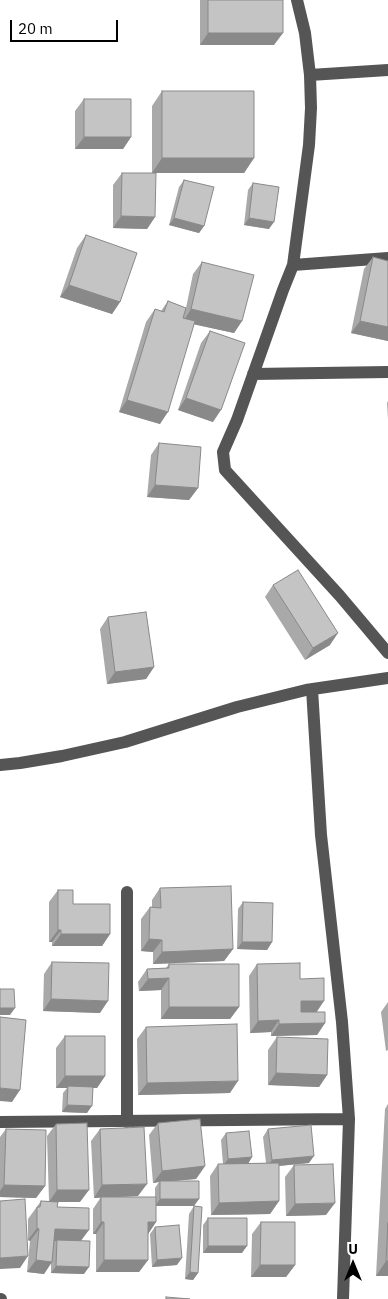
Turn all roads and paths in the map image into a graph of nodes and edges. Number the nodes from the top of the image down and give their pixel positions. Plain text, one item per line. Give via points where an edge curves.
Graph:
1 (297, 0) edge
2 (388, 70) edge
3 (310, 75) junction
4 (388, 258) edge
5 (293, 265) junction
6 (388, 372) edge
7 (254, 374) junction
8 (388, 653) edge
9 (388, 678) edge
10 (312, 688) junction
11 (0, 764) edge
12 (127, 892) dead end
13 (349, 1119) junction
14 (0, 1122) edge
15 (127, 1122) junction
16 (343, 1299) edge

1 - 3 street
2 - 3 street
3 - 5 street via 310,145
4 - 5 street
5 - 7 street
6 - 7 street
7 - 8 street via 223,452 226,470
9 - 10 street
10 - 11 street via 237,707 125,742 62,756
10 - 13 street via 321,835 342,1022
12 - 15 street
13 - 15 street
13 - 16 street
14 - 15 street

